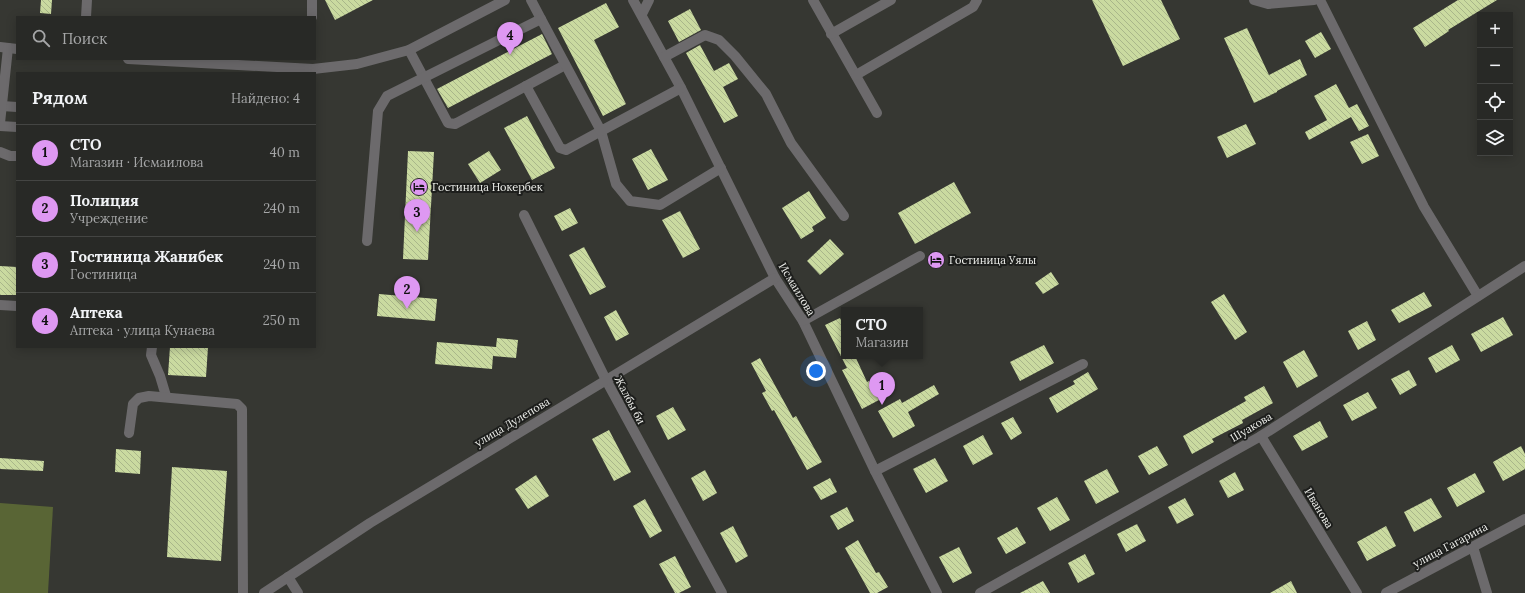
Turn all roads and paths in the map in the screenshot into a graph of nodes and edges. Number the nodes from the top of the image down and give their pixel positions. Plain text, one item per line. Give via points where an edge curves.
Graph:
1 (87, 0) edge
2 (312, 0) edge
3 (505, 0) edge
4 (531, 0) edge
5 (634, 0) edge
6 (649, 0) edge
7 (813, 0) edge
8 (891, 0) edge
9 (977, 0) edge
10 (1254, 0) edge
11 (1314, 0) edge
12 (1320, 0) edge
13 (642, 14) junction
14 (86, 16) edge
15 (312, 16) edge
16 (541, 18) junction
17 (831, 34) junction
18 (8, 48) edge
19 (409, 50) junction
20 (664, 56) junction
21 (165, 60) edge
22 (313, 64) edge
23 (565, 65) junction
24 (856, 75) junction
25 (424, 78) junction
26 (526, 86) junction
27 (681, 88) junction
28 (2, 106) junction
29 (16, 107) edge
30 (876, 113) dead end
31 (0, 124) edge
32 (16, 127) edge
33 (601, 131) junction
34 (0, 152) edge
35 (16, 156) edge
36 (721, 168) junction
37 (524, 215) dead end
38 (844, 216) dead end
39 (367, 241) dead end
40 (920, 256) dead end
41 (1525, 266) edge
42 (776, 278) junction
43 (1478, 296) junction
44 (0, 304) edge
45 (16, 306) edge
46 (803, 321) junction
47 (152, 348) edge
48 (1083, 364) dead end
49 (606, 380) junction
50 (166, 396) junction
51 (129, 433) dead end
52 (1261, 436) junction
53 (875, 471) junction
54 (1525, 519) edge
55 (1473, 546) junction
56 (288, 577) junction
57 (243, 593) edge
58 (264, 593) edge
59 (298, 593) edge
60 (722, 593) edge
61 (937, 593) edge
62 (980, 593) edge
63 (1356, 593) edge
64 (1386, 593) edge
65 (1488, 593) edge

1 - 14 street
2 - 15 street
3 - 19 street
4 - 16 street
5 - 13 street, Исмаилова
6 - 13 street
7 - 17 street
8 - 17 street
9 - 24 street via 973,7
10 - 11 street via 1268,4
12 - 43 street via 1424,207
13 - 20 street, Исмаилова
16 - 23 street
16 - 25 street
17 - 24 street
18 - 28 street
19 - 22 street via 357,64
19 - 25 street
20 - 27 street, Исмаилова
20 - 38 street via 705,35 719,40 766,94 791,144
21 - 22 street
23 - 26 street
23 - 33 street
24 - 30 street
25 - 26 street via 448,123 455,124
25 - 39 street via 387,96 378,111
26 - 33 street via 560,148 566,150
27 - 33 street
27 - 36 street, Исмаилова
28 - 29 street
28 - 31 street
31 - 32 street
33 - 36 street via 616,184 630,201 660,205
34 - 35 street
36 - 42 street, Исмаилова
37 - 49 street, Жалбы би
40 - 46 street
41 - 43 street, Шуакова
42 - 46 street, Исмаилова
42 - 49 street, улица Дулепова
43 - 52 street, Шуакова
44 - 45 street
46 - 53 street, Исмаилова
47 - 50 street via 151,356
48 - 53 street
49 - 56 street, улица Дулепова via 370,523
49 - 60 street, Жалбы би
50 - 51 street via 139,398 133,404
50 - 57 street via 237,404 242,409
52 - 62 street, Шуакова
52 - 63 street, Иванова
53 - 61 street, Исмаилова
54 - 55 street, улица Гагарина
55 - 64 street, улица Гагарина
55 - 65 street
56 - 58 street, улица Дулепова
56 - 59 street

